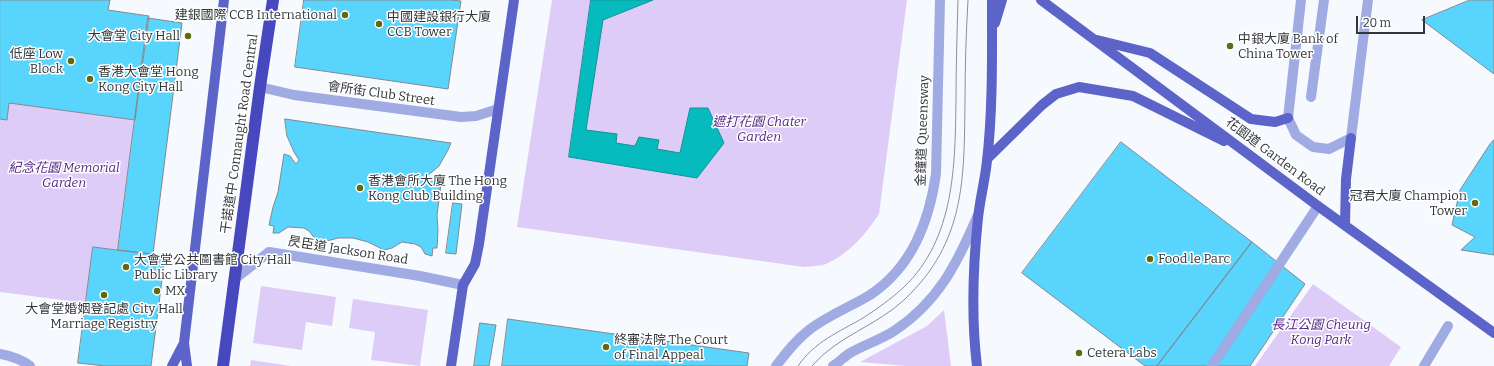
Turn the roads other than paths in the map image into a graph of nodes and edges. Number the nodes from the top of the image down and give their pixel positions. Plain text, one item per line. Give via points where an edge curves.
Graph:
1 (224, 0) edge
2 (273, 0) edge
3 (514, 0) edge
4 (940, 0) edge
5 (992, 0) edge
6 (1002, 0) edge
7 (1041, 0) edge
8 (1301, 0) edge
9 (1324, 0) edge
10 (1368, 0) edge
11 (992, 32) junction
12 (1093, 39) junction
13 (260, 87) junction
14 (1311, 97) dead end
15 (498, 109) junction
16 (1288, 118) junction
17 (1351, 138) junction
18 (1249, 153) junction
19 (987, 160) junction
20 (1318, 206) junction
21 (978, 216) junction
22 (1345, 225) junction
23 (236, 278) junction
24 (463, 285) junction
25 (1448, 326) dead end
26 (1494, 333) edge
27 (184, 343) junction
28 (0, 354) edge
29 (30, 366) edge
30 (172, 366) edge
31 (187, 366) edge
32 (223, 366) edge
33 (451, 366) edge
34 (776, 366) edge
35 (833, 366) edge
36 (977, 366) edge
37 (1212, 366) edge
38 (1424, 366) edge

1 - 27 main road
2 - 13 highway, 干諾道中 Connaught Road Central
3 - 15 main road
4 - 34 street, 金鐘道 Queensway via 936,174 925,224 908,257 893,276 870,294 810,330 791,347
5 - 11 main road
6 - 11 main road
7 - 12 main road, 花園道 Garden Road
8 - 16 street
9 - 14 street
10 - 17 street
11 - 19 main road
12 - 16 main road via 1150,53 1251,120 1275,122
12 - 18 main road, 花園道 Garden Road
13 - 15 street, 會所街 Club Street via 294,95 461,118
13 - 23 highway, 干諾道中 Connaught Road Central
15 - 24 main road via 475,264
16 - 17 street via 1296,135 1313,147 1329,148
17 - 22 main road via 1346,179
18 - 19 main road via 1133,96 1079,87 1052,97
18 - 20 main road, 花園道 Garden Road
19 - 21 main road
20 - 22 main road, 花園道 Garden Road
20 - 37 street
21 - 35 street via 952,271 918,313 894,331 849,354
21 - 36 main road via 973,286
22 - 26 main road, 花園道 Garden Road
23 - 24 street, 昃臣道 Jackson Road via 269,252
23 - 32 highway, 干諾道中 Connaught Road Central
24 - 33 main road
25 - 38 street
27 - 30 main road
27 - 31 main road
28 - 29 street via 11,356

